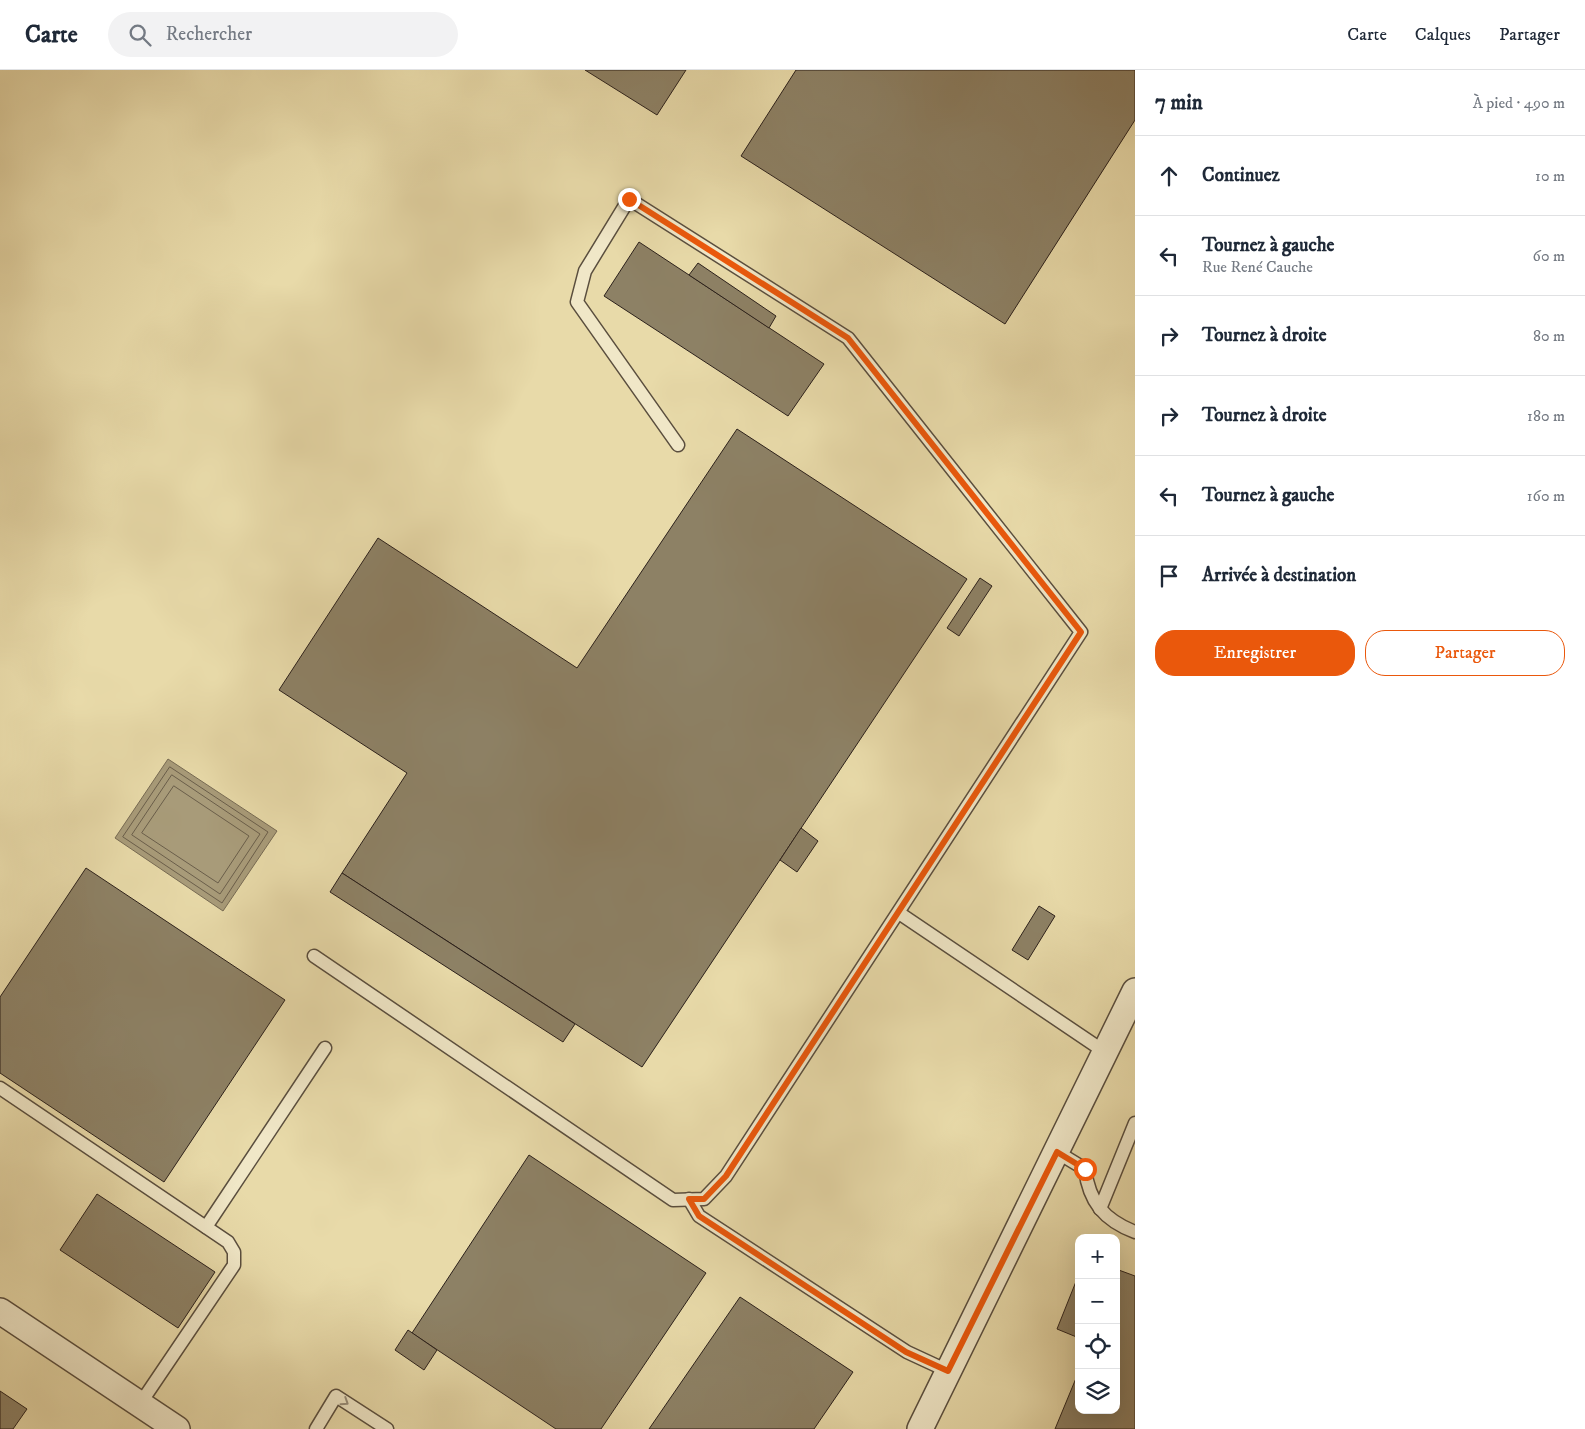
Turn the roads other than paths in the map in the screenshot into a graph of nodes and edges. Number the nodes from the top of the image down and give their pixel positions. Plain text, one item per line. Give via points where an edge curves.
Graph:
1 (678, 446) dead end
2 (900, 912) junction
3 (314, 956) dead end
4 (1135, 991) edge
5 (325, 1048) dead end
6 (1105, 1052) junction
7 (0, 1088) edge
8 (1135, 1123) edge
9 (1057, 1152) junction
10 (689, 1199) junction
11 (1100, 1209) junction
12 (206, 1227) junction
13 (1135, 1232) edge
14 (0, 1311) edge
15 (948, 1371) junction
16 (140, 1404) junction
17 (177, 1429) edge
18 (316, 1429) edge
19 (387, 1429) edge
20 (920, 1429) edge

1 - 2 lane via 577,302 585,271 629,199 848,338 1081,632
2 - 6 lane
2 - 10 lane via 726,1176 704,1199
3 - 10 lane via 673,1200
4 - 6 street
5 - 12 lane
6 - 9 street
7 - 12 lane
8 - 11 lane
9 - 11 lane via 1085,1169 1089,1192
9 - 15 street
10 - 15 lane via 699,1216 906,1352
11 - 13 lane via 1120,1226
12 - 16 lane via 228,1242 234,1252 234,1265
14 - 16 street
15 - 20 street
16 - 17 street
18 -> 19 lane via 336,1396

